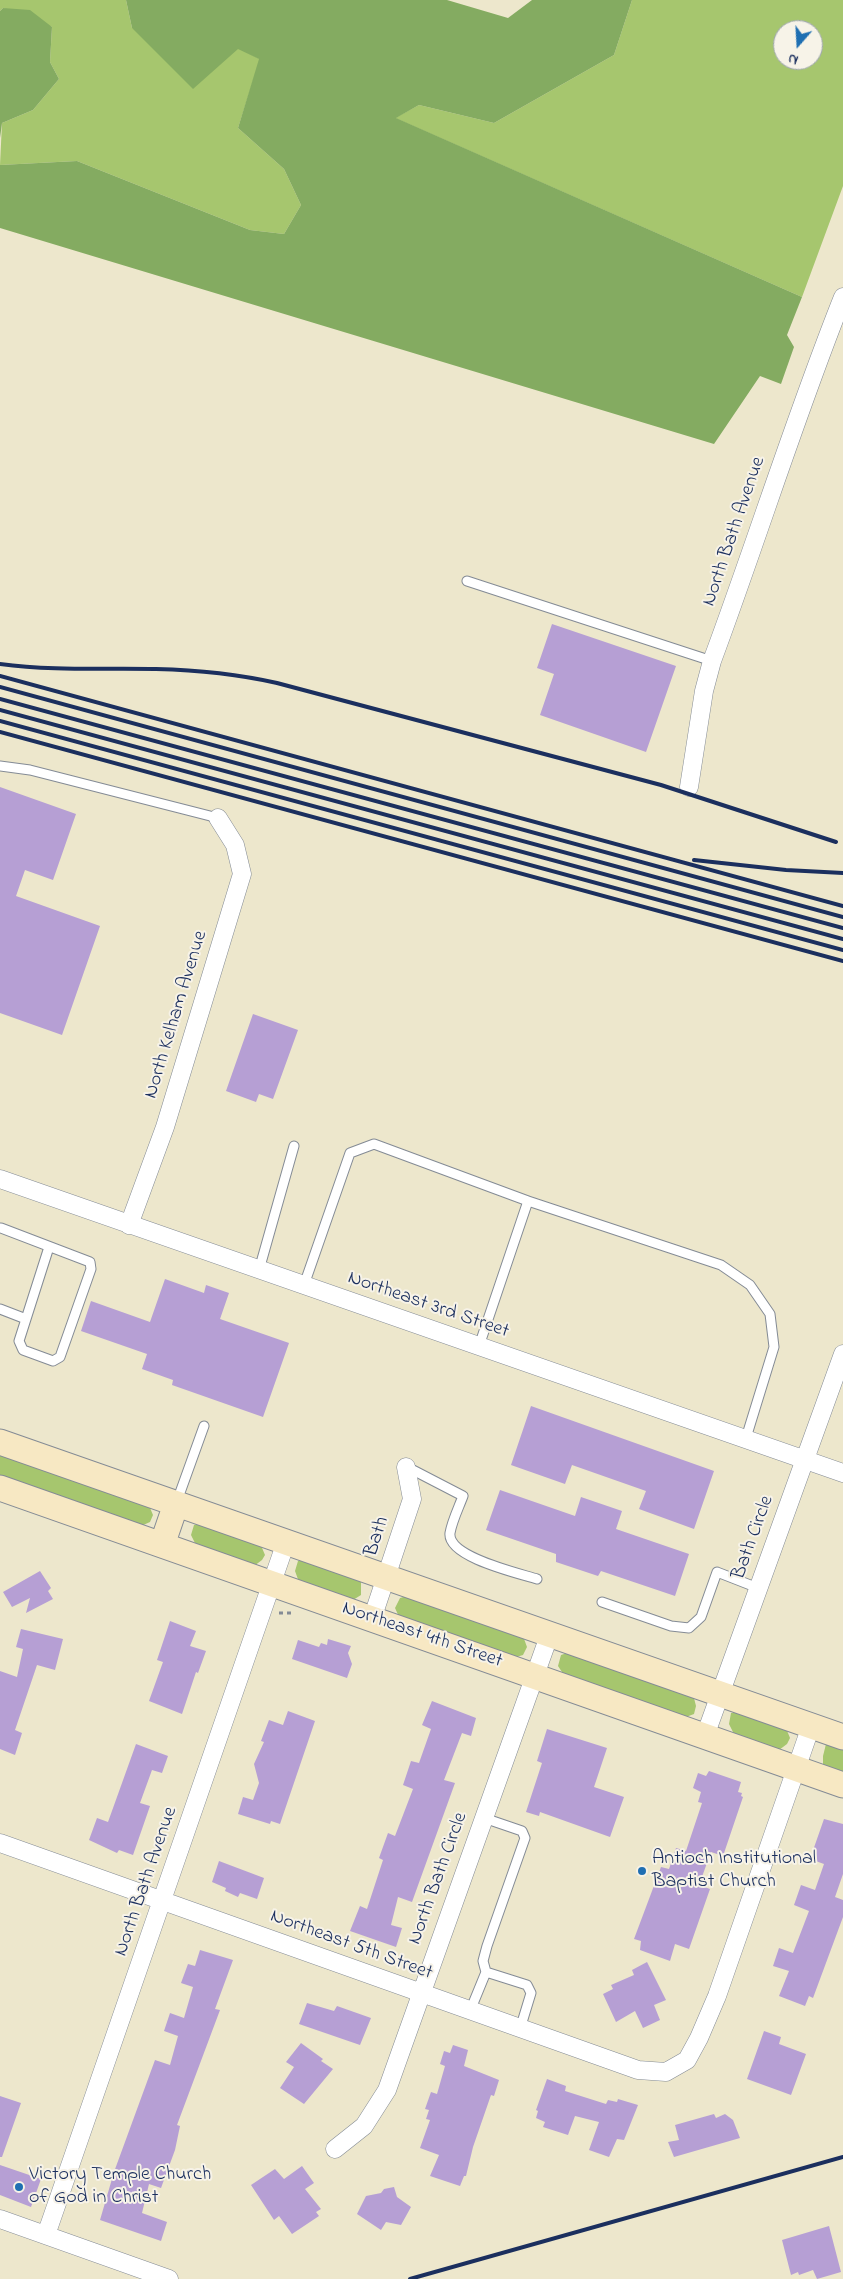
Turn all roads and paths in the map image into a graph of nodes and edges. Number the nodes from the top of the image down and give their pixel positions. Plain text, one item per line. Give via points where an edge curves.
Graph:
1 (843, 297) edge
2 (467, 581) dead end
3 (712, 661) junction
4 (0, 766) edge
5 (689, 787) dead end
6 (218, 818) joint
7 (294, 1146) dead end
8 (0, 1179) edge
9 (528, 1201) junction
10 (129, 1225) junction
11 (0, 1228) edge
12 (48, 1247) junction
13 (259, 1270) junction
14 (304, 1286) junction
15 (0, 1309) edge
16 (26, 1319) junction
17 (479, 1346) junction
18 (843, 1354) edge
19 (204, 1426) dead end
20 (746, 1438) junction
21 (0, 1442) edge
22 (805, 1459) junction
23 (406, 1467) joint
24 (843, 1473) edge
25 (0, 1488) edge
26 (176, 1504) junction
27 (286, 1542) junction
28 (162, 1545) junction
29 (387, 1578) junction
30 (537, 1580) dead end
31 (272, 1584) junction
32 (758, 1588) junction
33 (602, 1602) dead end
34 (372, 1619) junction
35 (549, 1636) junction
36 (535, 1676) junction
37 (720, 1695) junction
38 (811, 1726) junction
39 (705, 1736) junction
40 (843, 1737) edge
41 (797, 1768) junction
42 (843, 1784) edge
43 (484, 1818) junction
44 (0, 1843) edge
45 (163, 1900) junction
46 (486, 1972) junction
47 (420, 1994) junction
48 (470, 2011) junction
49 (520, 2028) junction
50 (335, 2149) dead end
51 (0, 2219) edge
52 (46, 2235) junction
53 (169, 2279) edge

1 - 3 street, North Bath Avenue via 798,411 776,485
2 - 3 lane
3 - 5 street, North Bath Avenue
4 - 6 lane via 30,770
6 - 10 street, North Kelham Avenue via 235,845 242,874 165,1126
7 - 13 lane
8 - 10 street, Northeast 3rd Street
9 - 14 lane via 374,1144 350,1153
9 - 17 lane
9 - 20 lane via 721,1265 750,1285 770,1314 774,1348
10 - 13 street, Northeast 3rd Street
11 - 12 lane
12 - 16 lane
12 - 16 lane via 90,1262 91,1269 60,1357 53,1361 23,1350 18,1341
13 - 14 street, Northeast 3rd Street
14 - 17 street, Northeast 3rd Street
15 - 16 lane
17 - 20 street, Northeast 3rd Street
18 - 22 street, Bath Circle
19 - 26 lane
20 - 22 street, Northeast 3rd Street
21 - 26 main road, Northeast 4th Street
22 - 24 street, Northeast 3rd Street
22 - 32 street, Bath Circle
23 - 29 street, Bath via 412,1499
23 - 30 lane via 463,1496 450,1532 456,1548 466,1555
25 - 28 main road, Northeast 4th Street
26 - 27 main road, Northeast 4th Street
26 - 28 main road
27 - 29 main road, Northeast 4th Street
27 - 31 street, North Bath Avenue
28 - 31 main road, Northeast 4th Street
29 - 34 street, Bath
29 - 35 main road, Northeast 4th Street
31 - 34 main road, Northeast 4th Street
31 - 45 street, North Bath Avenue
32 - 33 lane via 717,1572 701,1617 689,1628 671,1626
32 - 37 street, Bath Circle
34 - 36 main road, Northeast 4th Street
35 - 36 street, North Bath Circle
35 - 37 main road, Northeast 4th Street
36 - 39 main road, Northeast 4th Street
36 - 43 street, North Bath Circle
37 - 38 main road, Northeast 4th Street
37 - 39 street, Bath Circle
38 - 40 main road, Northeast 4th Street
38 - 41 street
39 - 41 main road, Northeast 4th Street
41 - 42 main road, Northeast 4th Street
41 - 49 street, Northeast 5th Street via 717,1996 687,2060 666,2072 638,2070
43 - 46 lane via 522,1831 525,1838 487,1946 483,1961
43 - 47 street, North Bath Circle
44 - 45 street, Northeast 5th Street
45 - 47 street, Northeast 5th Street
45 - 52 street, North Bath Avenue
46 - 48 lane
46 - 49 lane via 527,1985 531,1994
47 - 48 street, Northeast 5th Street
47 - 50 street, North Bath Circle via 387,2090 364,2126
48 - 49 street, Northeast 5th Street
51 - 52 street
52 - 53 street

